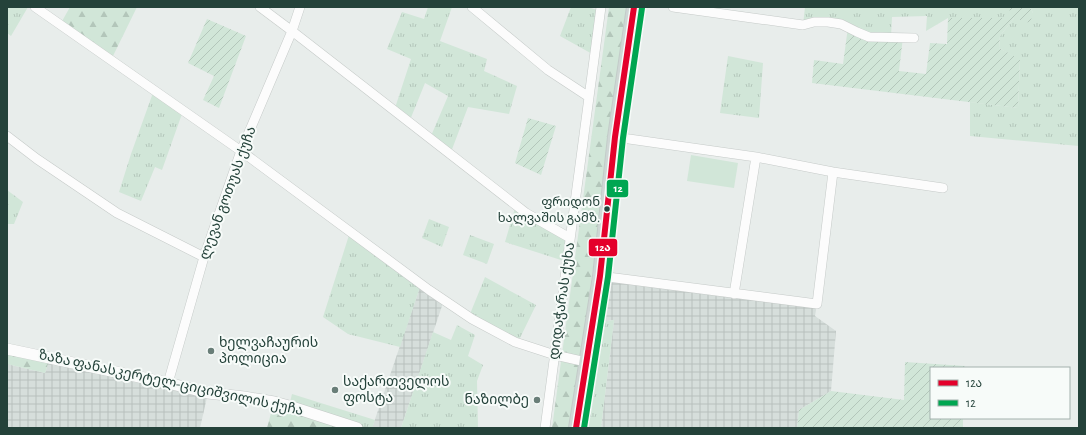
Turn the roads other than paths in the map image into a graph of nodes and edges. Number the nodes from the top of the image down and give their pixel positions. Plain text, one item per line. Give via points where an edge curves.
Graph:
1 (35, 7) edge
2 (260, 7) edge
3 (300, 7) edge
4 (472, 7) edge
5 (601, 7) edge
6 (634, 7) edge
7 (673, 7) edge
8 (292, 31) junction
9 (914, 38) dead end
10 (589, 97) junction
11 (7, 136) edge
12 (615, 136) junction
13 (240, 151) junction
14 (756, 157) junction
15 (833, 172) junction
16 (943, 188) dead end
17 (570, 238) junction
18 (204, 257) junction
19 (600, 276) junction
20 (734, 294) junction
21 (7, 349) edge
22 (555, 355) junction
23 (586, 362) junction
24 (168, 383) junction
25 (357, 428) edge
26 (545, 428) edge
27 (576, 428) edge

1 - 13 street
2 - 8 street
3 - 8 street, ლევან გოთუას ქუჩა
4 - 10 street via 548,70
5 - 10 street, დიდაჭარას ქუხა
6 - 12 main road
7 - 9 street via 803,26 814,22 841,24 869,37
8 - 13 street, ლევან გოთუას ქუჩა
8 - 17 street via 526,213
10 - 17 street, დიდაჭარას ქუხა
11 - 18 street via 117,213
12 - 14 street
12 - 19 main road
13 - 18 street, ლევან გოთუას ქუჩა
13 - 22 street via 472,319 515,342
14 - 15 street
14 - 20 street
15 - 16 street
15 - 20 street via 817,304
17 - 22 street, დიდაჭარას ქუხა
18 - 24 street, ლევან გოთუას ქუჩა
19 - 20 street
19 - 23 main road
21 - 24 street, ზაზა ფანასკერტელ-ციციშვილის ქუჩა
22 - 23 street
22 - 26 street, დიდაჭარას ქუხა
23 - 27 main road
24 - 25 street, ზაზა ფანასკერტელ-ციციშვილის ქუჩა via 208,393 282,404

